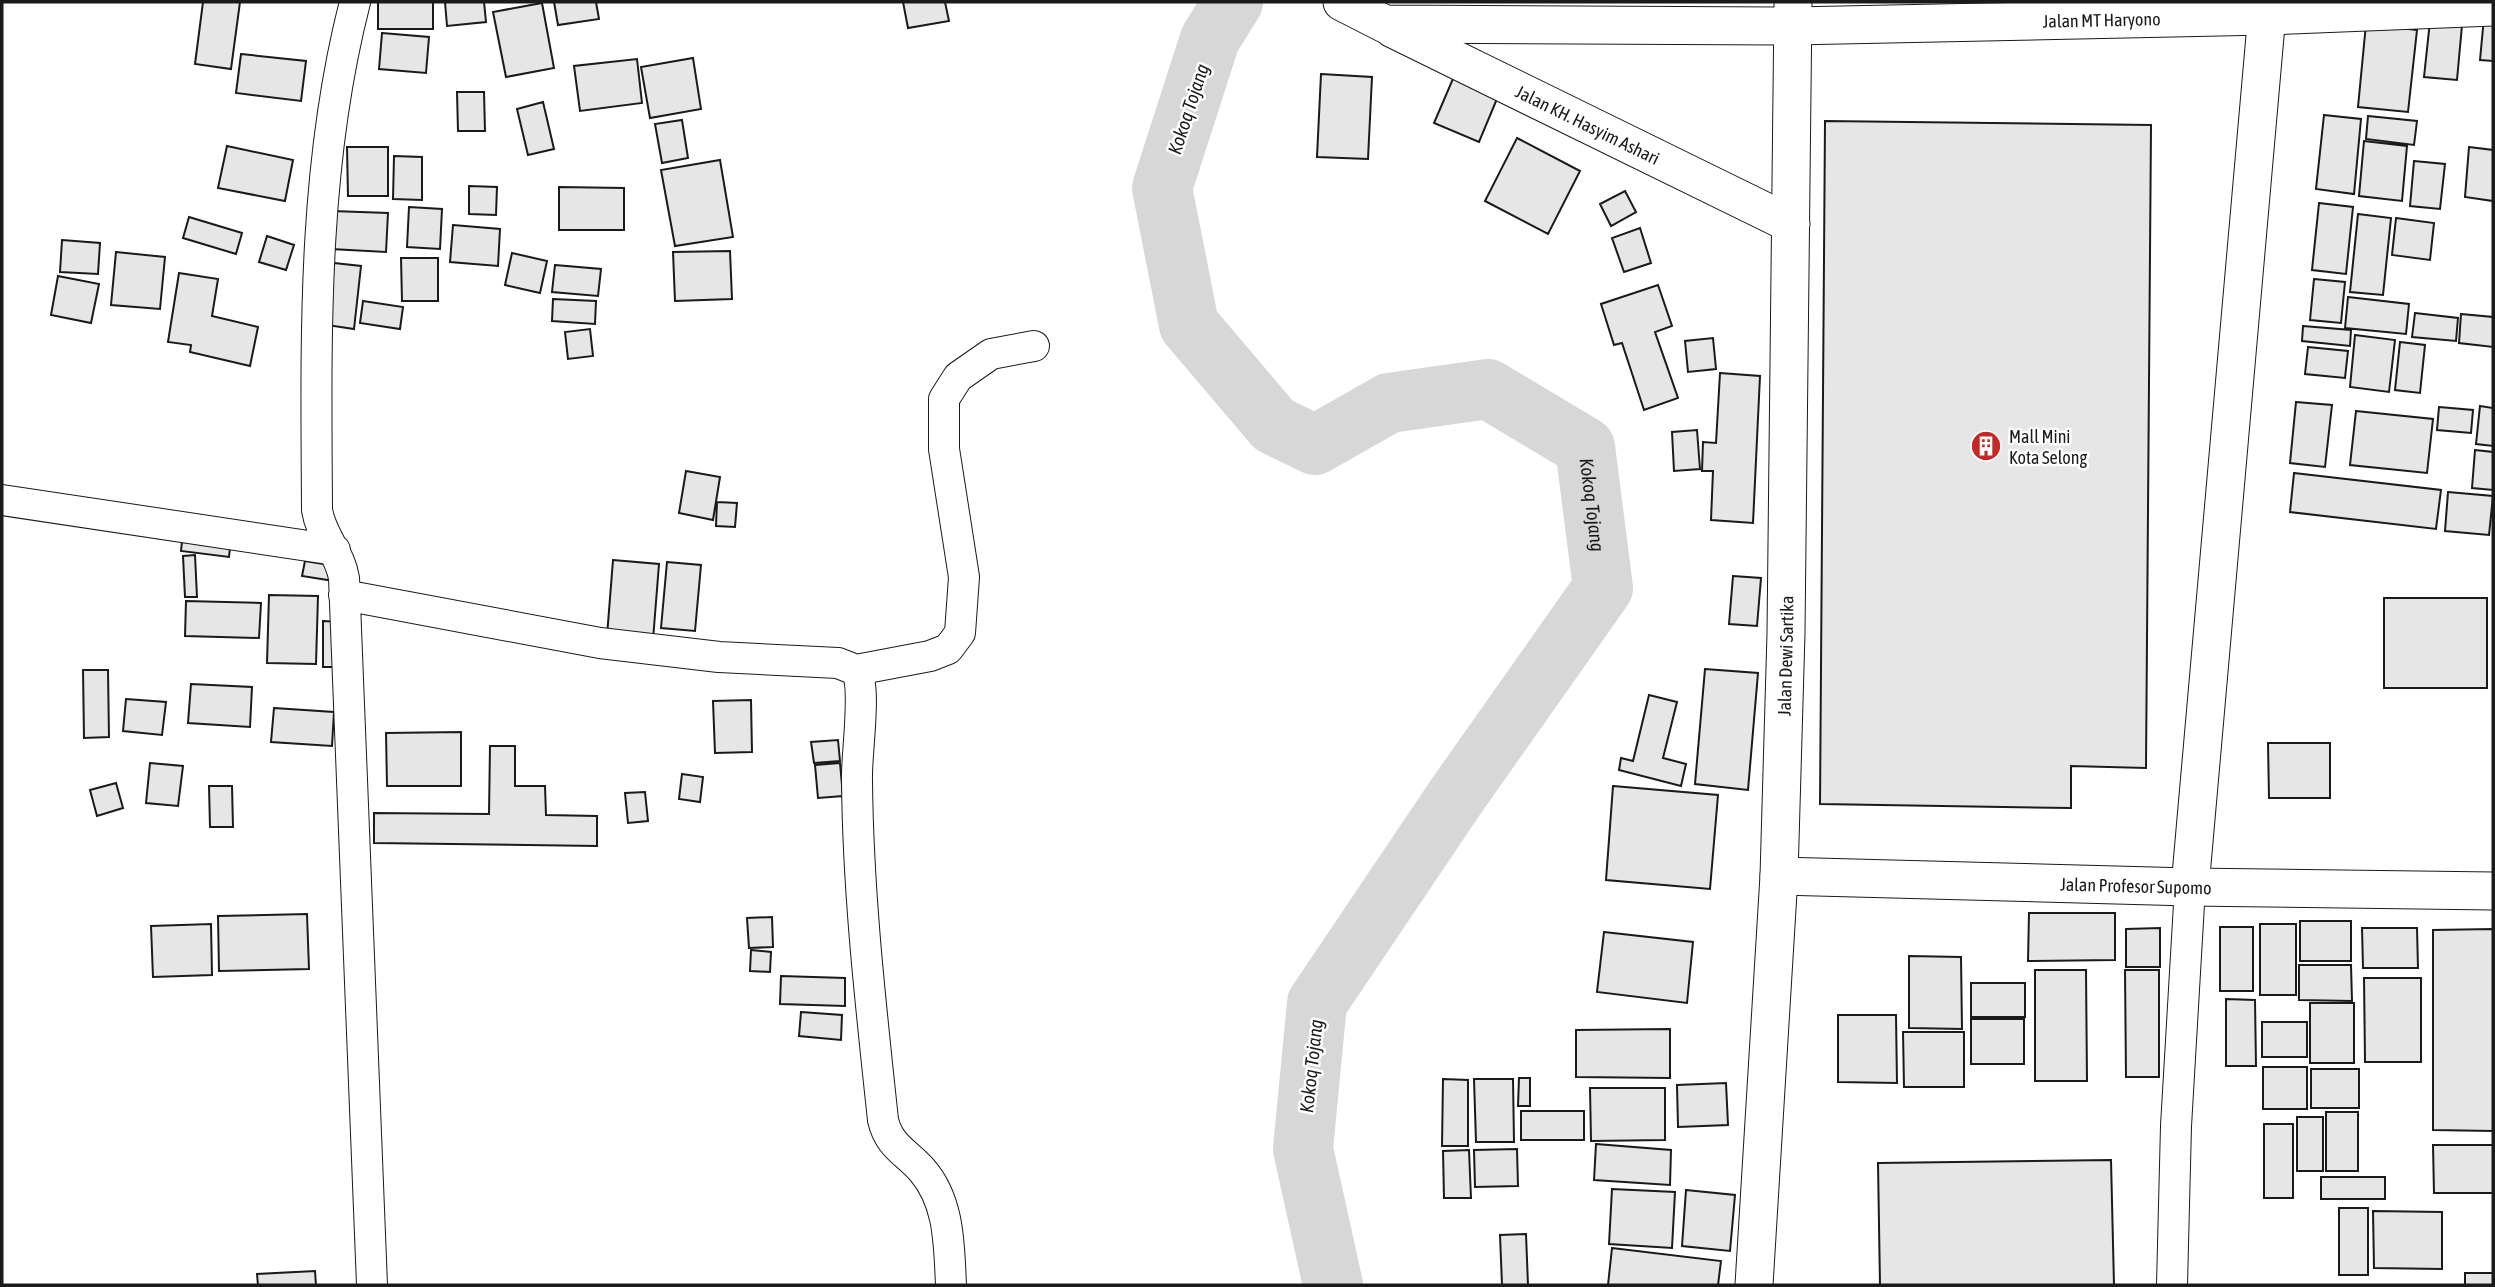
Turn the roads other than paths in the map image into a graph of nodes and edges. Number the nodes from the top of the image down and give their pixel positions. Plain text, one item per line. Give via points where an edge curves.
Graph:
1 (355, 2) edge
2 (1342, 2) edge
3 (2493, 7) edge
4 (2268, 9) edge
5 (1793, 14) edge
6 (1385, 24) junction
7 (1791, 224) junction
8 (1034, 346) dead end
9 (2, 500) edge
10 (335, 550) junction
11 (344, 595) junction
12 (856, 670) junction
13 (1779, 876) junction
14 (2190, 887) junction
15 (2493, 891) edge
16 (372, 1285) edge
17 (951, 1285) edge
18 (1754, 1285) edge
19 (2172, 1285) edge

1 - 10 street via 330,127 316,278 317,510 323,533
2 - 6 street, Jalan KH. Hasyim Ashari
3 - 4 street, Jalan MT Haryono
4 - 5 street, Jalan MT Haryono
4 - 14 street
5 - 6 street, Jalan KH. Hasyim Ashari
5 - 7 street, Jalan Dewi Sartika
6 - 7 street, Jalan KH. Hasyim Ashari
7 - 13 street, Jalan Dewi Sartika
8 - 12 street via 991,354 958,377 944,399 944,449 964,578 960,633 948,649 930,656
9 - 10 street
10 - 11 street
11 - 12 street via 600,643 719,657 838,663
11 - 16 street
12 - 17 street via 861,683 856,748 858,847 883,1120 894,1146 921,1169 938,1196 948,1230
13 - 14 street, Jalan Profesor Supomo
13 - 18 street, Jalan Dewi Sartika
14 - 15 street, Jalan Profesor Supomo
14 - 19 street

